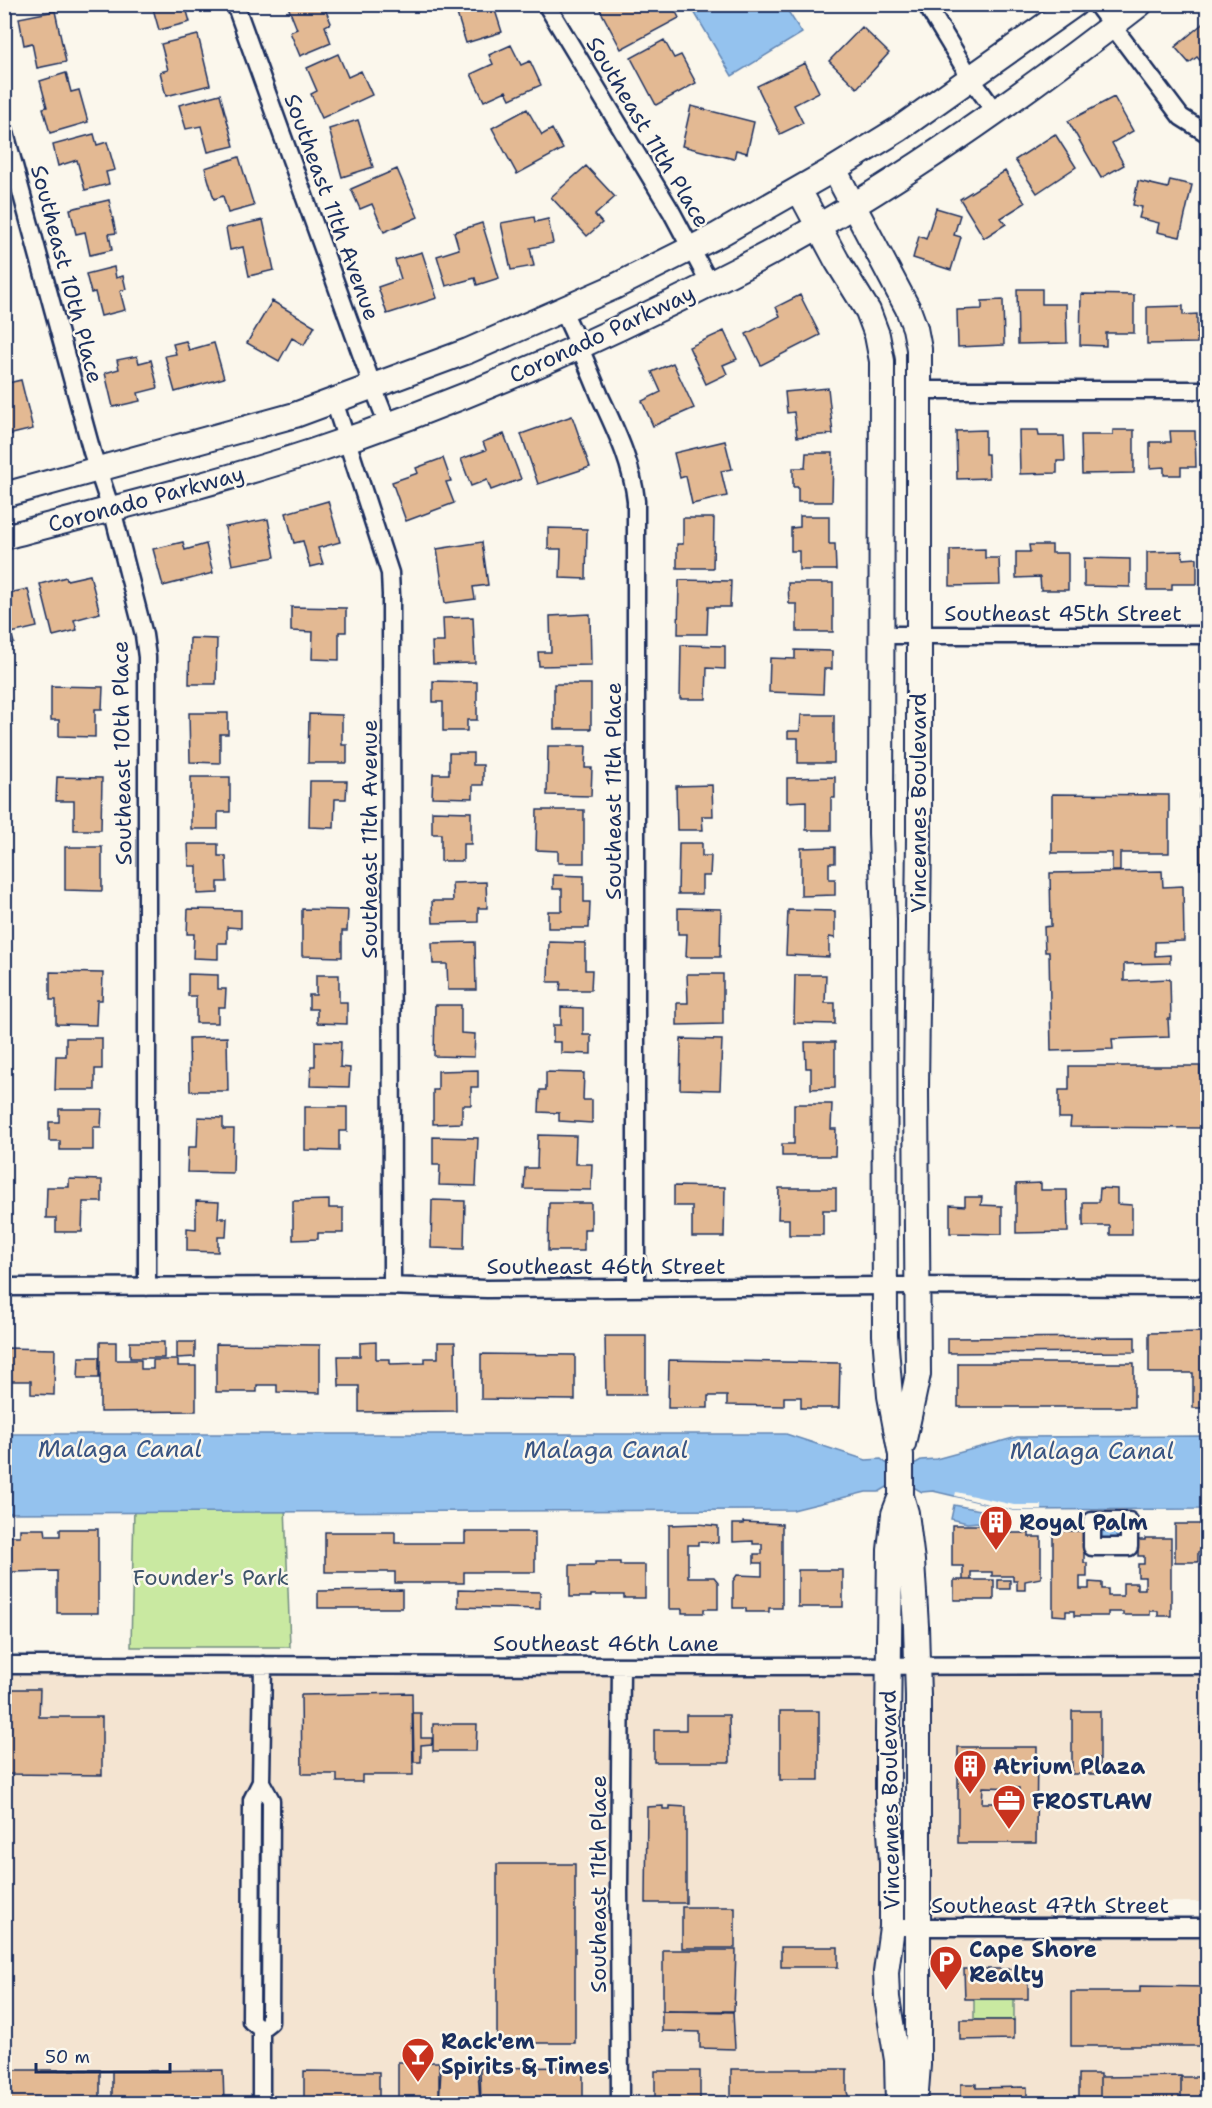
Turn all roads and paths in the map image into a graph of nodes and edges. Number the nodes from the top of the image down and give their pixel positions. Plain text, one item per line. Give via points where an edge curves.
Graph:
1 (235, 4) edge
2 (546, 4) edge
3 (926, 4) edge
4 (1075, 4) edge
5 (1096, 4) edge
6 (1140, 4) edge
7 (1112, 26) junction
8 (970, 77) junction
9 (996, 113) junction
10 (4, 129) edge
11 (1208, 134) edge
12 (834, 169) junction
13 (799, 190) junction
14 (853, 206) junction
15 (818, 227) junction
16 (691, 249) junction
17 (710, 284) junction
18 (563, 311) junction
19 (580, 347) junction
20 (373, 387) junction
21 (920, 390) junction
22 (1208, 390) edge
23 (334, 401) junction
24 (388, 425) junction
25 (347, 440) junction
26 (98, 471) junction
27 (4, 495) edge
28 (112, 509) junction
29 (4, 537) edge
30 (882, 635) junction
31 (919, 635) junction
32 (1208, 635) edge
33 (392, 1286) junction
34 (886, 1286) junction
35 (4, 1287) edge
36 (147, 1287) junction
37 (636, 1287) junction
38 (918, 1287) junction
39 (1208, 1287) edge
40 (901, 1455) junction
41 (901, 1496) junction
42 (4, 1665) edge
43 (262, 1665) junction
44 (888, 1665) junction
45 (917, 1665) junction
46 (1208, 1665) edge
47 (621, 1666) junction
48 (892, 1927) junction
49 (918, 1927) junction
50 (1208, 1927) edge
51 (261, 2103) edge
52 (620, 2103) edge
53 (898, 2103) edge
54 (915, 2103) edge

1 - 20 street, Southeast 11th Avenue
2 - 16 street, Southeast 11th Place
3 - 8 street
4 - 8 street, Coronado Parkway
5 - 7 street
6 - 7 street, Coronado Parkway
7 - 9 street, Coronado Parkway
7 - 11 street via 1181,117
8 - 9 street
8 - 12 street, Coronado Parkway via 899,129
9 - 14 street, Coronado Parkway
10 - 26 street, Southeast 10th Place
12 - 13 street, Coronado Parkway
12 - 14 street, Vincennes Boulevard
13 - 15 street, Vincennes Boulevard
13 - 16 street, Coronado Parkway
14 - 15 street, Coronado Parkway
14 - 21 street, Vincennes Boulevard via 915,328
15 - 17 street, Coronado Parkway
15 - 30 street, Vincennes Boulevard via 868,311 882,361
16 - 17 street, Southeast 11th Place
16 - 18 street, Coronado Parkway
17 - 19 street, Coronado Parkway
18 - 19 street, Southeast 11th Place
18 - 20 street, Coronado Parkway
19 - 24 street, Coronado Parkway
19 - 37 street, Southeast 11th Place via 628,459 636,501
20 - 23 street, Coronado Parkway
20 - 24 street, Southeast 11th Avenue
21 - 22 street
21 - 31 street, Vincennes Boulevard
23 - 25 street, Southeast 11th Avenue
23 - 26 street, Coronado Parkway
24 - 25 street, Coronado Parkway
25 - 28 street, Coronado Parkway
25 - 33 street, Southeast 11th Avenue via 390,573
26 - 27 street, Coronado Parkway
26 - 28 street, Southeast 10th Place
28 - 29 street, Coronado Parkway
28 - 36 street, Southeast 10th Place via 147,657
30 - 31 street, Southeast 45th Street
30 - 34 street, Vincennes Boulevard
31 - 32 street, Southeast 45th Street
31 - 38 street, Vincennes Boulevard
33 - 36 street, Southeast 46th Street
33 - 37 street, Southeast 46th Street
34 - 37 street, Southeast 46th Street
34 - 38 street, Southeast 46th Street
34 - 40 street, Vincennes Boulevard via 890,1396
35 - 36 street, Southeast 46th Street
38 - 39 street, Southeast 46th Street
38 - 40 street, Vincennes Boulevard via 918,1374
40 - 41 street, Vincennes Boulevard
41 - 44 street, Vincennes Boulevard via 894,1514 890,1550
41 - 45 street, Vincennes Boulevard via 912,1561
42 - 43 street, Southeast 46th Lane
43 - 47 street, Southeast 46th Lane
43 - 51 street via 261,1782 252,1800 251,1917 251,2021 261,2030
44 - 45 street, Southeast 46th Lane
44 - 47 street, Southeast 46th Lane
44 - 48 street, Vincennes Boulevard
45 - 46 street, Southeast 46th Lane
45 - 49 street, Vincennes Boulevard
47 - 52 street, Southeast 11th Place
48 - 49 street, Southeast 47th Street
48 - 53 street, Vincennes Boulevard via 886,1980 897,2060
49 - 50 street, Southeast 47th Street
49 - 54 street, Vincennes Boulevard

